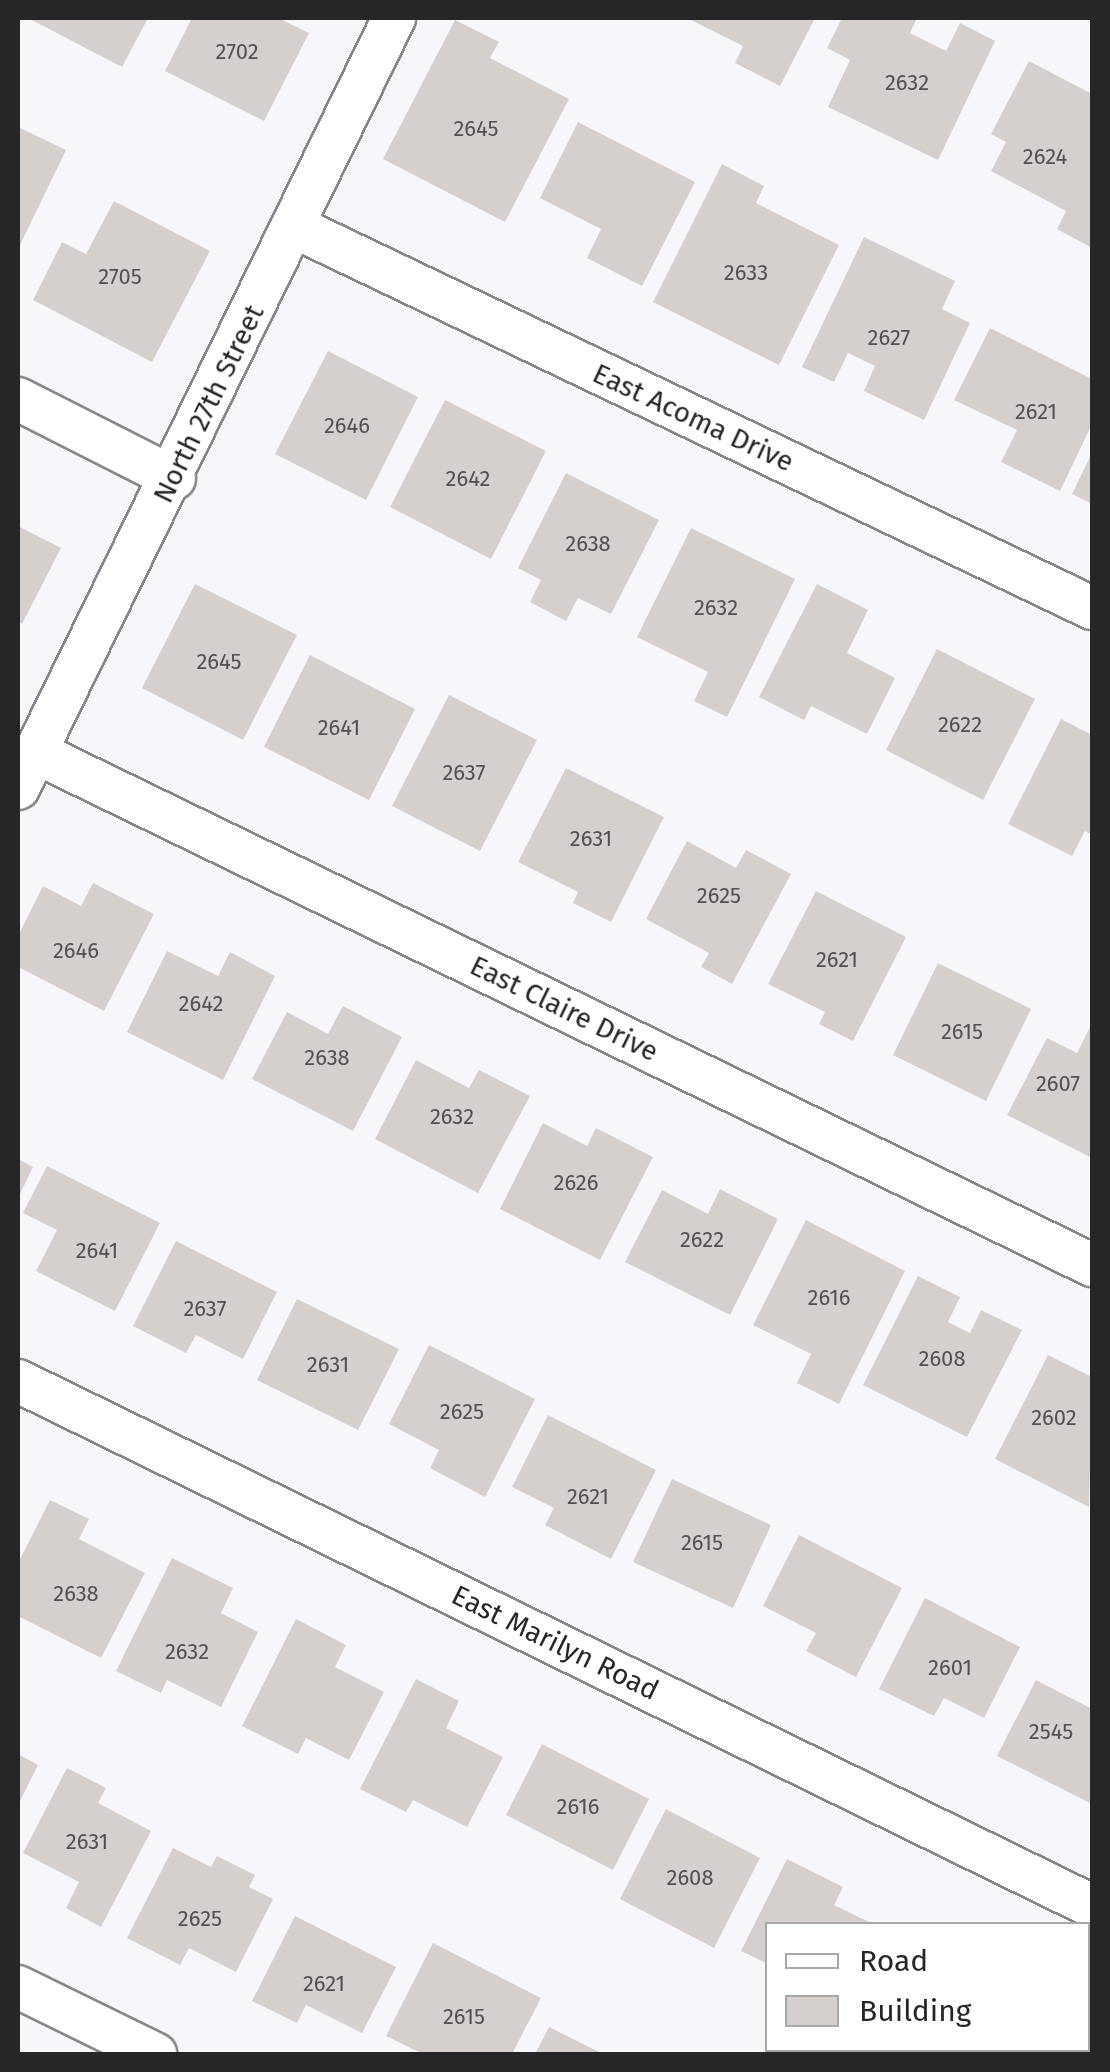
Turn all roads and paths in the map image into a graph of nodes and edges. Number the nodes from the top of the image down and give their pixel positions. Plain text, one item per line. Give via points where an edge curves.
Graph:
1 (394, 18) edge
2 (295, 227) junction
3 (18, 399) edge
4 (174, 478) junction
5 (1092, 608) edge
6 (26, 770) edge
7 (1092, 1265) edge
8 (18, 1382) edge
9 (1092, 1906) edge
10 (18, 1987) edge
11 (155, 2054) edge

1 - 2 street, North 27th Street
2 - 4 street, North 27th Street
2 - 5 street, East Acoma Drive
3 - 4 street
4 - 6 street, North 27th Street
6 - 7 street, East Claire Drive
8 - 9 street, East Marilyn Road
10 - 11 street

